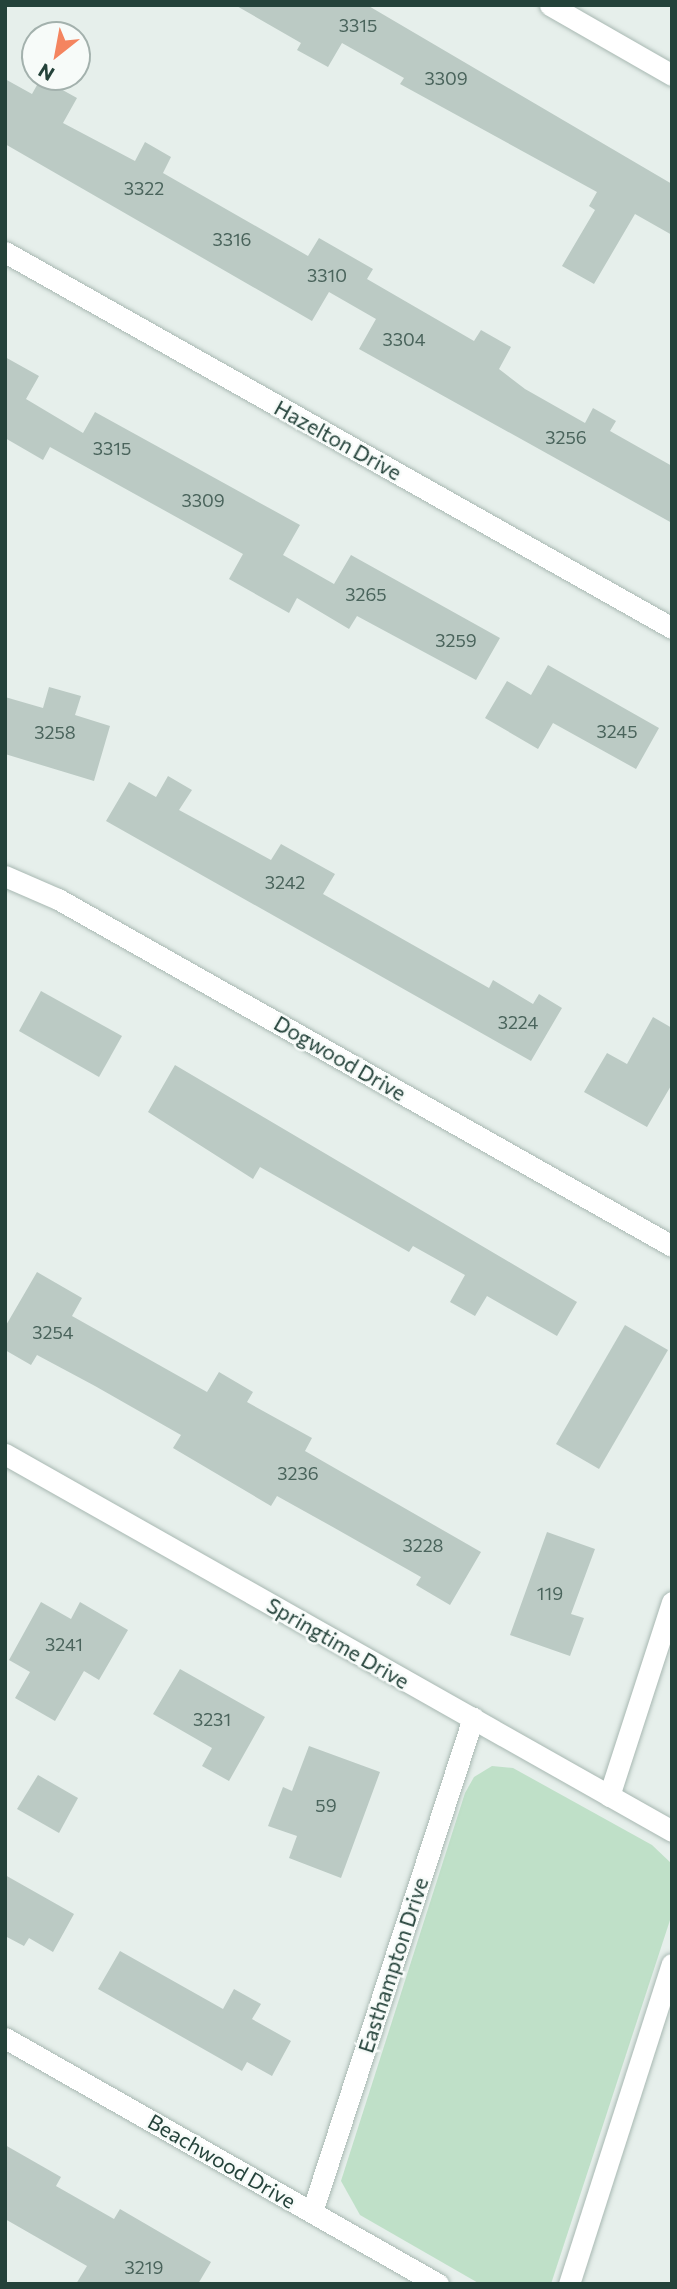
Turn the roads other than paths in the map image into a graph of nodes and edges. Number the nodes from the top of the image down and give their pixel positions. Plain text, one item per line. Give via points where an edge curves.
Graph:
1 (550, 5) edge
2 (672, 75) edge
3 (5, 252) edge
4 (672, 628) edge
5 (5, 876) edge
6 (672, 1246) edge
7 (5, 1454) edge
8 (672, 1602) edge
9 (472, 1718) junction
10 (608, 1796) junction
11 (672, 1831) edge
12 (672, 1964) edge
13 (5, 2038) edge
14 (313, 2212) junction
15 (435, 2283) edge
16 (569, 2284) edge

1 - 2 street
3 - 4 street, Hazelton Drive
5 - 6 street, Dogwood Drive via 58,899
7 - 9 street, Springtime Drive
8 - 10 street
9 - 10 street, Springtime Drive
9 - 14 street, Easthampton Drive
10 - 11 street, Springtime Drive
12 - 16 street
13 - 14 street, Beachwood Drive
14 - 15 street, Beachwood Drive

